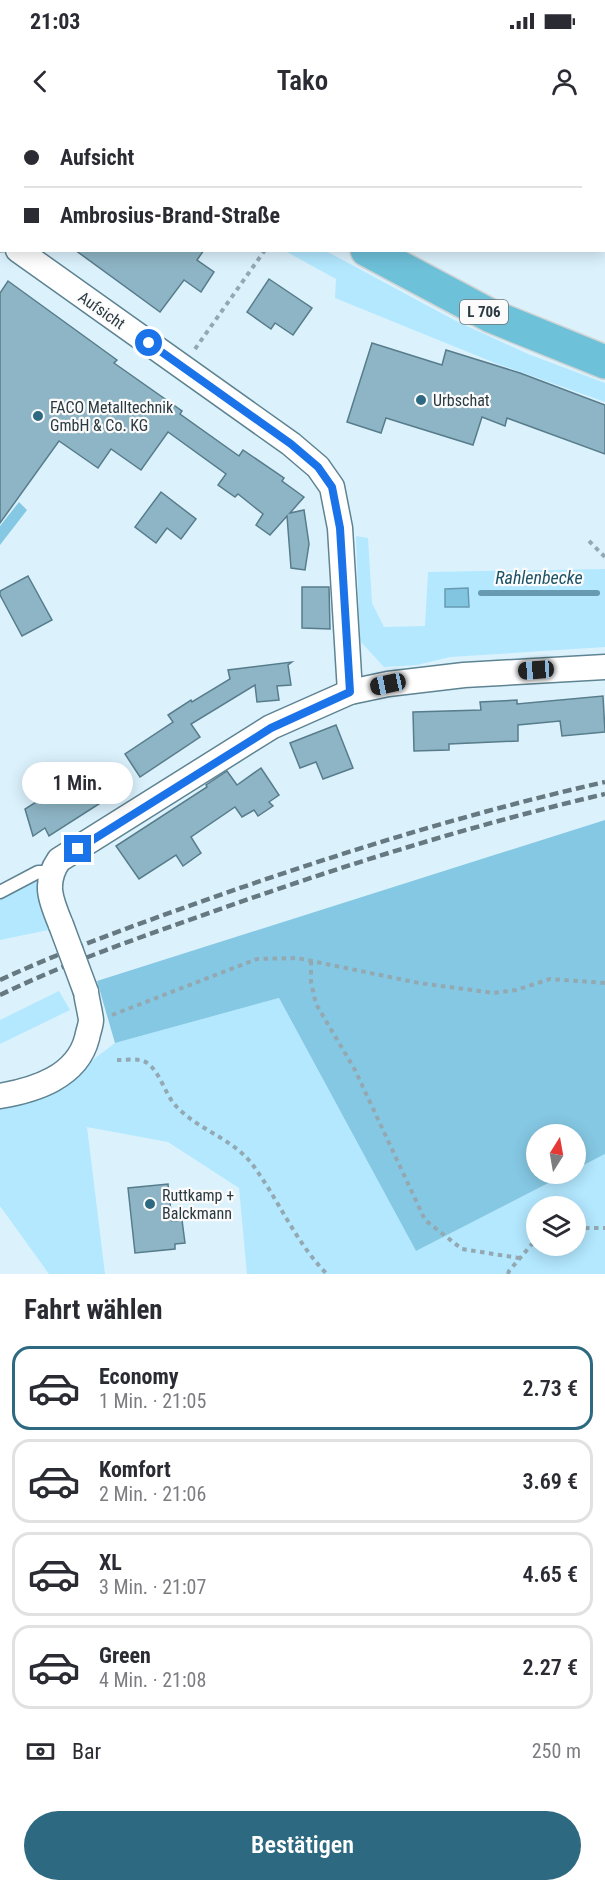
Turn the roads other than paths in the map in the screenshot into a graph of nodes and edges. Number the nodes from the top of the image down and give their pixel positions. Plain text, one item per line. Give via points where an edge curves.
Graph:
1 (21, 252) edge
2 (371, 252) edge
3 (605, 362) edge
4 (605, 667) edge
5 (350, 692) junction
6 (51, 872) junction
7 (0, 892) edge
8 (0, 1096) edge

1 - 5 street, Aufsicht via 318,467 332,487 340,528
2 - 3 main road, L 706 via 491,316
4 - 5 street via 464,675
5 - 6 street via 271,728 59,860
6 - 7 lane via 38,872
6 - 8 street, bridge via 55,909 86,992 91,1021 83,1048 69,1068 52,1081

